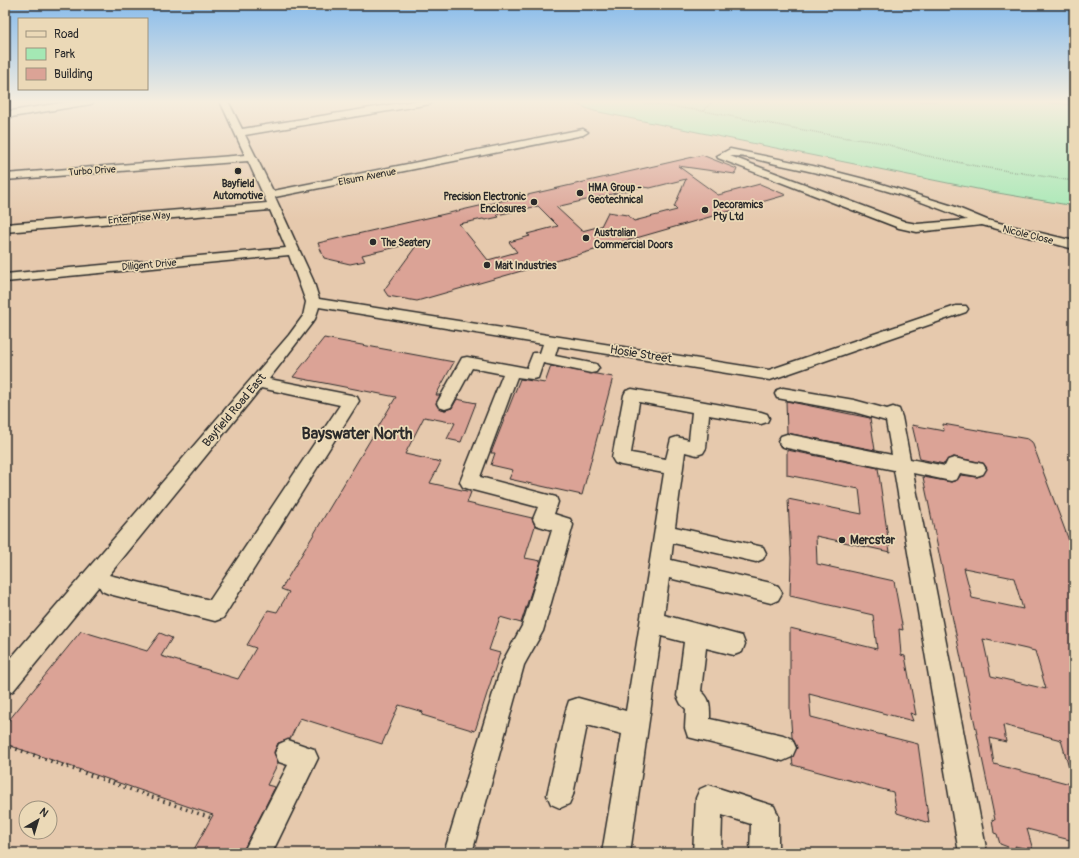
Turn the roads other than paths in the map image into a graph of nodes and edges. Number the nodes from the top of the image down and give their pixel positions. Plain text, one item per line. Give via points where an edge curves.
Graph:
1 (242, 141) edge
2 (542, 141) edge
3 (250, 158) junction
4 (5, 177) edge
5 (271, 201) junction
6 (982, 222) junction
7 (5, 228) edge
8 (1074, 245) edge
9 (293, 251) junction
10 (5, 278) edge
11 (313, 302) junction
12 (961, 309) dead end
13 (552, 340) junction
14 (546, 359) junction
15 (591, 368) dead end
16 (512, 370) junction
17 (257, 382) junction
18 (783, 394) dead end
19 (445, 403) dead end
20 (701, 408) junction
21 (761, 418) dead end
22 (787, 441) dead end
23 (902, 465) junction
24 (674, 468) junction
25 (977, 469) dead end
26 (665, 533) junction
27 (756, 553) dead end
28 (660, 567) junction
29 (109, 584) dead end
30 (771, 593) dead end
31 (652, 623) junction
32 (696, 634) junction
33 (734, 644) dead end
34 (5, 683) edge
35 (636, 726) junction
36 (783, 748) dead end
37 (288, 753) dead end
38 (560, 795) dead end
39 (257, 853) edge
40 (458, 853) edge
41 (616, 853) edge
42 (707, 853) edge
43 (764, 853) edge
44 (973, 853) edge

1 - 3 street
2 - 5 street, Elsum Avenue
3 - 4 street, Turbo Drive
3 - 5 street
5 - 7 street, Enterprise Way
5 - 9 street
6 - 6 street, Nicole Close via 917,228 722,156 730,152 785,162 856,180 935,204
6 - 8 street, Nicole Close
9 - 10 street, Diligent Drive
9 - 11 street
11 - 13 street, Hosie Street
11 - 17 street, Bayfield Road East via 310,316
12 - 13 street, Hosie Street via 770,375
13 - 14 street
14 - 15 street
14 - 16 street via 538,357 532,374
16 - 19 street via 467,362
16 - 40 street via 469,482 549,502 543,519 563,525 532,631 514,661
17 - 29 street via 350,401 215,611
17 - 34 street, Bayfield Road East
18 - 23 street via 893,415
20 - 21 street
20 - 24 street via 698,448 677,444
20 - 24 street via 632,395 621,458
22 - 23 street
23 - 25 street via 951,474 954,465
23 - 44 street
24 - 26 street
26 - 27 street
26 - 28 street
28 - 30 street
28 - 31 street
31 - 32 street
31 - 35 street
32 - 33 street
32 - 36 street via 689,696 698,704 697,728
35 - 38 street via 578,710
35 - 41 street
37 - 39 street via 305,758
42 - 43 street via 709,798 765,815

